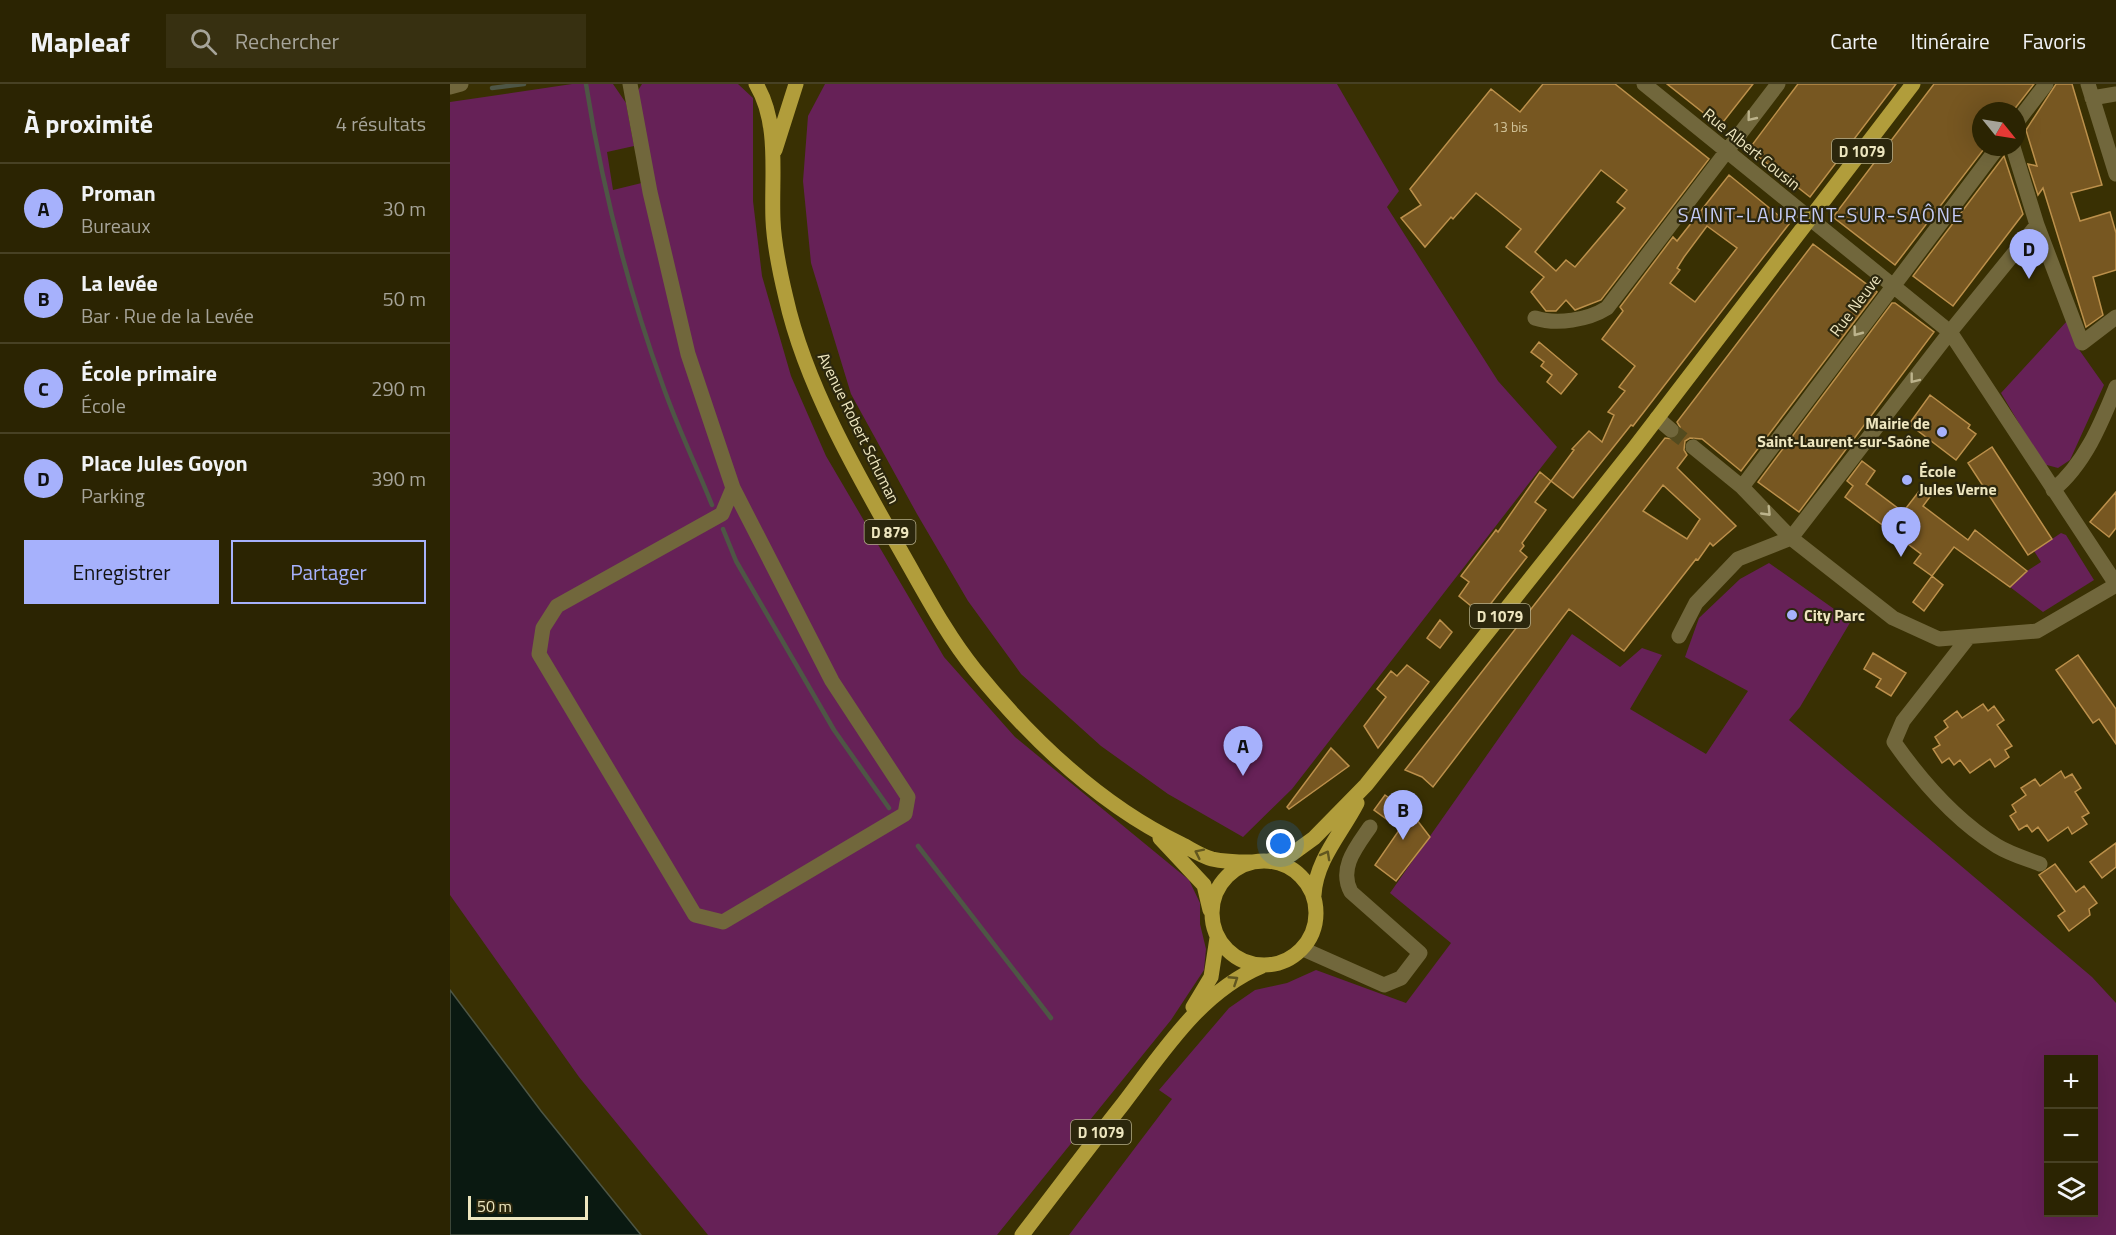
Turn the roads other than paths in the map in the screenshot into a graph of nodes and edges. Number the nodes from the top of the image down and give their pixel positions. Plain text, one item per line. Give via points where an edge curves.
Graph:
1 (461, 84) edge
2 (630, 84) edge
3 (756, 84) edge
4 (796, 84) edge
5 (1644, 84) edge
6 (1778, 84) edge
7 (1913, 84) edge
8 (2046, 84) edge
9 (450, 87) edge
10 (2090, 91) edge
11 (2116, 94) edge
12 (2026, 110) edge
13 (1726, 151) junction
14 (773, 156) junction
15 (1991, 156) edge
16 (2016, 156) edge
17 (2116, 174) edge
18 (1810, 219) junction
19 (2037, 225) junction
20 (1892, 285) junction
21 (2116, 317) edge
22 (1535, 318) dead end
23 (1950, 332) junction
24 (2116, 388) edge
25 (1657, 418) junction
26 (1671, 430) tunnel mouth
27 (1693, 447) tunnel mouth
28 (1742, 487) junction
29 (733, 488) junction
30 (2053, 490) junction
31 (1791, 538) junction
32 (2116, 584) edge
33 (1679, 636) dead end
34 (1968, 638) junction
35 (1366, 785) junction
36 (1370, 827) dead end
37 (1151, 830) junction
38 (1269, 861) junction
39 (1251, 862) junction
40 (2040, 864) dead end
41 (1314, 895) junction
42 (1212, 914) junction
43 (1218, 938) junction
44 (1303, 949) junction
45 (1262, 966) junction
46 (1181, 1029) junction
47 (1022, 1235) edge

1 - 9 street
2 - 29 street via 650,192 688,354
3 - 14 main road, Avenue Robert Schuman / D 879 via 763,94
4 - 14 main road, Avenue Robert Schuman / D 879
5 - 13 street, Rue Albert Cousin
6 -> 13 street
7 - 18 main road, D 1079
8 - 12 street
10 - 11 street
10 - 17 street
13 - 18 street, Rue Albert Cousin
13 - 22 street via 1607,308 1584,318
14 - 37 main road, Avenue Robert Schuman / D 879 via 773,221 786,299 810,375 874,504 945,629 975,670 1065,765
15 - 20 street, Rue Neuve
16 - 19 street
18 - 20 street, Rue Albert Cousin
18 - 25 main road, D 1079
19 - 21 street via 2082,343
19 - 23 street
20 - 23 street, Rue Albert Cousin
20 -> 28 street, Rue Neuve
23 - 30 street, Rue Albert Cousin
23 -> 31 street
24 - 30 street via 2071,476
25 - 26 street
25 - 35 main road, D 1079
27 - 28 street
28 -> 31 street
29 - 29 street via 722,514 556,606 543,628 539,654 695,915 723,922 905,814 908,797 832,681
30 - 32 street, Rue Albert Cousin
31 - 33 street via 1738,559 1696,603
31 - 34 street via 1893,618 1939,639
32 - 34 street via 2037,631
34 - 40 street via 1904,721 1894,742 1923,781 1950,808 1998,847
35 - 38 main road, D 1079 via 1314,838 1292,854
41 -> 35 main road, D 1079 via 1324,858
36 - 44 street via 1350,858 1346,882 1351,892 1420,953 1401,978 1384,985
39 -> 37 main road, Avenue Robert Schuman / D 879 via 1209,858
37 - 42 main road, Avenue Robert Schuman / D 879 via 1204,885
38 - 39 main road
38 - 41 main road via 1296,871
39 - 42 main road via 1224,880 1213,902
41 - 44 main road via 1316,924
42 - 43 main road
43 - 45 main road via 1234,956
43 - 46 main road, D 1079 via 1211,977
44 - 45 main road via 1284,962
46 -> 45 main road, D 1079 via 1220,989
46 - 47 main road, D 1079

